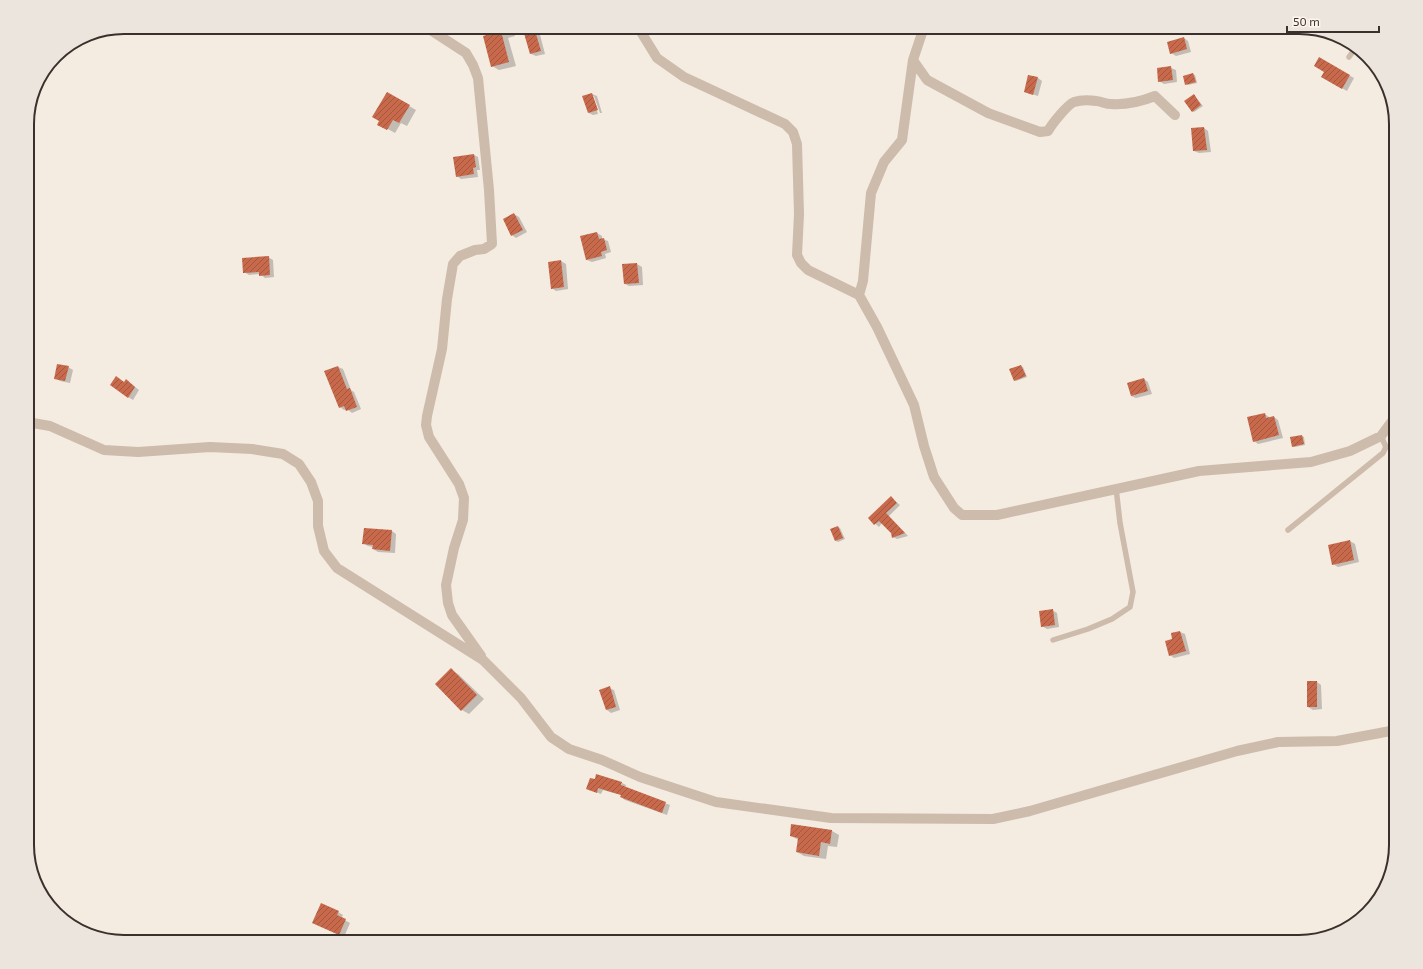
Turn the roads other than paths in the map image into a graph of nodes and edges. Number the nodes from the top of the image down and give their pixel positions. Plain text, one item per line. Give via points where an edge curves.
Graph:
1 (437, 34) edge
2 (642, 34) edge
3 (921, 34) edge
4 (1353, 52) edge
5 (1349, 58) dead end
6 (912, 60) junction
7 (1175, 115) dead end
8 (859, 294) junction
9 (34, 423) edge
10 (1389, 425) edge
11 (1381, 436) junction
12 (1116, 488) junction
13 (1288, 530) dead end
14 (1053, 640) dead end
15 (483, 660) junction
16 (1389, 731) edge

1 - 15 street via 466,53 476,72 489,190 492,244 460,256 453,264 442,349 426,425 429,437 459,484 464,498 463,520 446,585 448,603 452,615
2 - 8 street via 657,58 684,77 785,124 793,132 797,144 797,255 808,270
3 - 6 street
4 - 5 lane
6 - 7 street via 927,80 988,113 1040,132 1048,131 1052,122 1076,101 1095,100 1126,105 1155,96
6 - 8 street via 902,140 884,162 871,193 863,281
8 - 12 street via 914,405 934,477 954,508 962,515 996,516
9 - 15 street via 50,426 104,450 138,452 210,447 252,449 283,454 299,464 311,482 318,501 318,526 324,551 337,568
10 - 11 street
11 - 12 street via 1350,451 1311,462 1200,470
11 - 13 lane via 1386,447 1383,453
12 - 14 lane via 1133,592 1130,607 1112,619
15 - 16 street via 521,698 551,737 569,749 640,777 716,802 831,818 993,819 1030,811 1244,749 1278,742 1337,741

